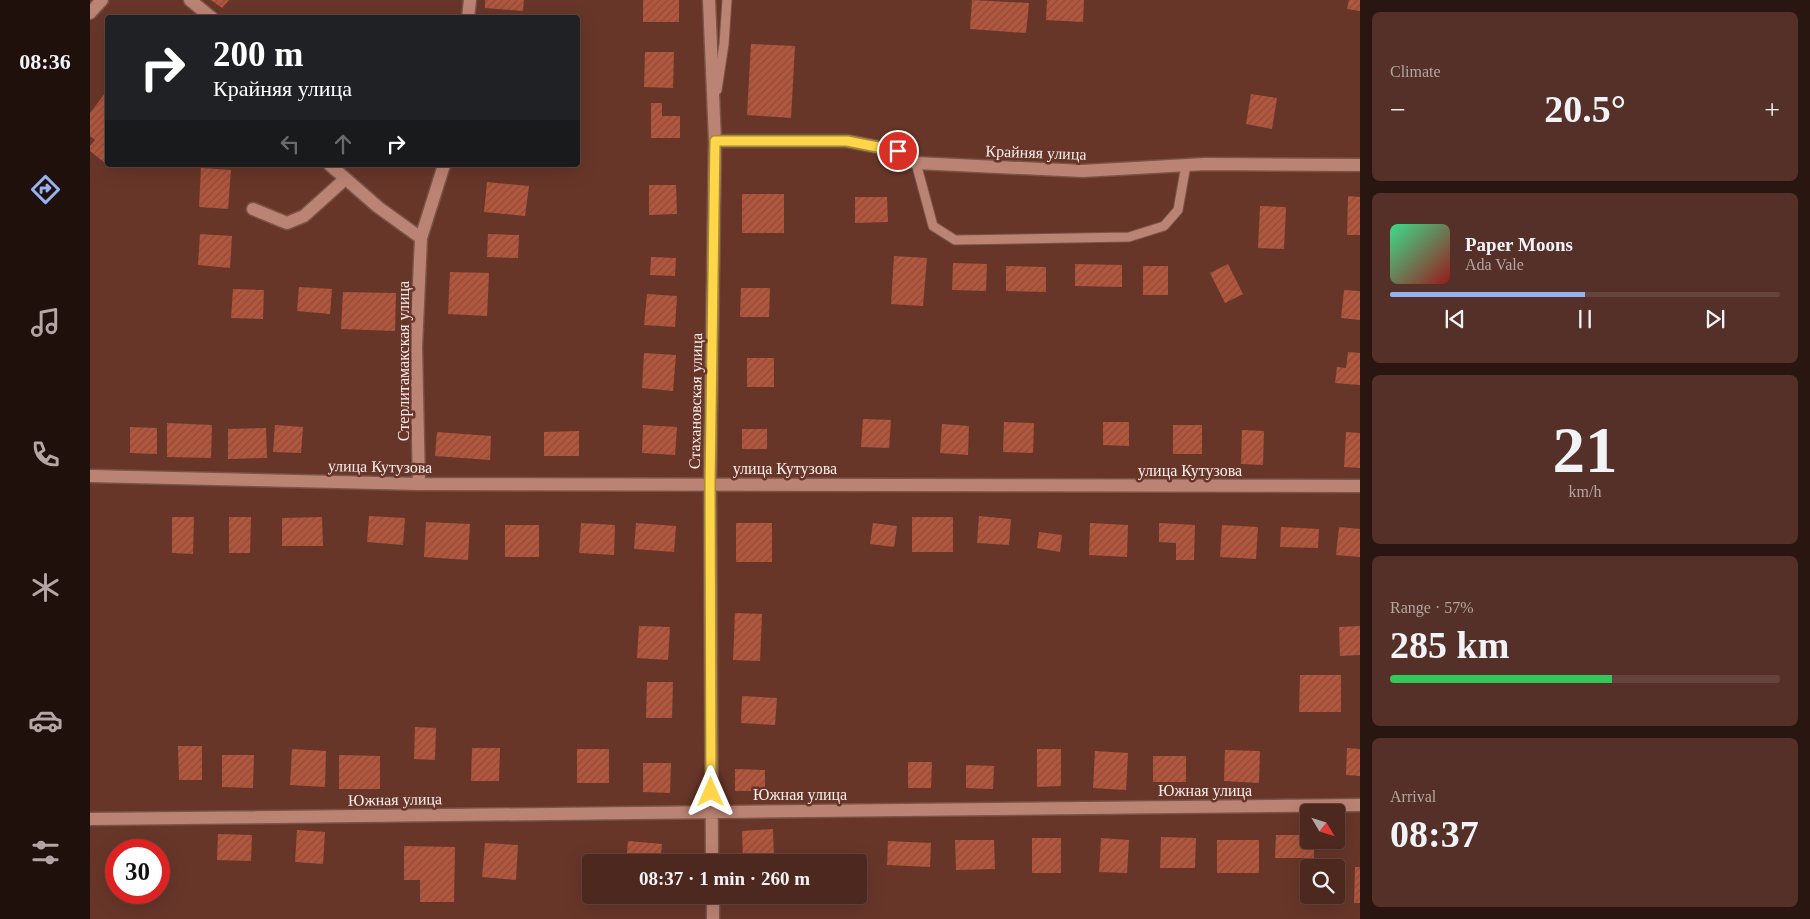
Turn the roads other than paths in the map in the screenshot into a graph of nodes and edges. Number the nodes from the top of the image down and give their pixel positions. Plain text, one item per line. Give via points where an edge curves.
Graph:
1 (102, 0) edge
2 (190, 0) edge
3 (470, 0) edge
4 (709, 0) edge
5 (726, 0) edge
6 (90, 13) edge
7 (208, 15) edge
8 (468, 15) edge
9 (714, 107) junction
10 (715, 141) junction
11 (916, 163) junction
12 (1186, 165) junction
13 (1360, 165) edge
14 (332, 167) edge
15 (443, 167) edge
16 (344, 180) junction
17 (253, 209) dead end
18 (421, 238) junction
19 (90, 476) edge
20 (419, 484) junction
21 (710, 484) junction
22 (1360, 486) edge
23 (1360, 805) edge
24 (711, 811) junction
25 (90, 819) edge
26 (712, 854) edge
27 (713, 904) edge
28 (713, 919) edge

1 - 6 street
2 - 7 street
3 - 8 street
4 - 9 street, Стахановская улица
5 - 9 lane via 724,44
9 - 10 street, Стахановская улица
10 - 11 street, Крайняя улица via 847,141 898,151
10 - 21 street, Стахановская улица
11 - 12 street, Крайняя улица via 1083,171
11 - 12 lane via 933,226 955,240 1129,238 1164,226 1178,210
12 - 13 street, Крайняя улица
14 - 16 street
15 - 18 street, Стерлитамакская улица
16 - 17 street via 304,216 287,224
16 - 18 street
18 - 20 street, Стерлитамакская улица via 416,347
19 - 20 street, улица Кутузова
20 - 21 street, улица Кутузова
21 - 22 street, улица Кутузова
21 - 24 street, Стахановская улица
23 - 24 street, Южная улица
24 - 25 street, Южная улица
24 - 26 street, Стахановская улица
27 - 28 street

